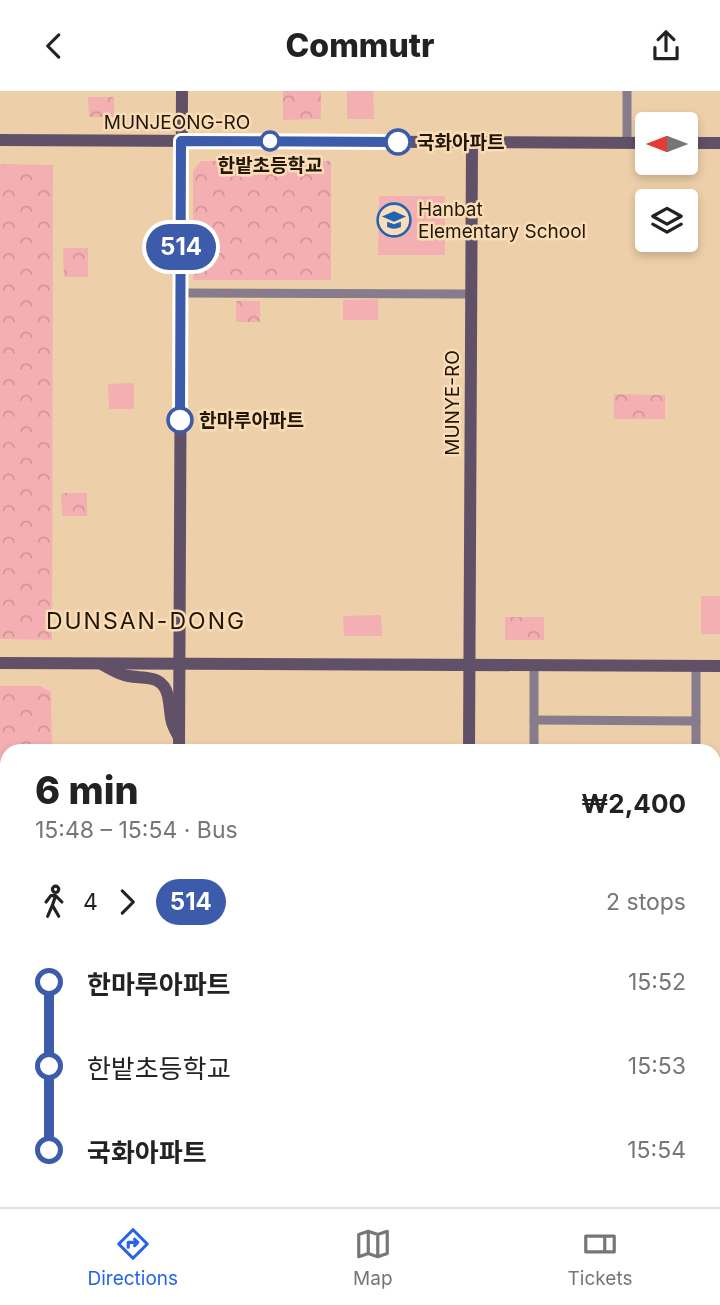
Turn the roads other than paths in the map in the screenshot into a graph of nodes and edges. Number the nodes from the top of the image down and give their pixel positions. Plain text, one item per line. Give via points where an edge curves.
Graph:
1 (182, 91) edge
2 (627, 91) edge
3 (0, 140) edge
4 (181, 141) junction
5 (472, 142) junction
6 (627, 143) junction
7 (635, 143) edge
8 (698, 143) edge
9 (720, 143) edge
10 (181, 293) junction
11 (472, 294) junction
12 (0, 663) edge
13 (180, 663) junction
14 (99, 664) junction
15 (470, 664) junction
16 (534, 665) junction
17 (696, 666) junction
18 (720, 666) edge
19 (534, 720) junction
20 (696, 721) junction
21 (179, 737) junction
22 (179, 744) edge
23 (470, 744) edge
24 (534, 744) edge
25 (696, 744) edge

1 - 4 main road
2 - 6 street
3 - 4 main road, MUNJEONG-RO
4 - 5 main road, MUNJEONG-RO
4 - 10 main road
5 - 6 main road, MUNJEONG-RO
5 - 11 main road, MUNYE-RO
6 - 7 main road, MUNJEONG-RO
8 - 9 main road
10 - 11 street
10 - 13 main road
11 - 15 main road, MUNYE-RO
12 - 14 main road
13 - 14 main road
13 - 15 main road
13 - 21 main road
14 - 21 main road via 127,676 150,677 163,685 169,722
15 - 16 main road
15 - 23 main road, MUNYE-RO
16 - 17 main road
16 - 19 street
17 - 18 main road
17 - 20 street
19 - 20 street
19 - 24 street
20 - 25 street
21 - 22 main road

